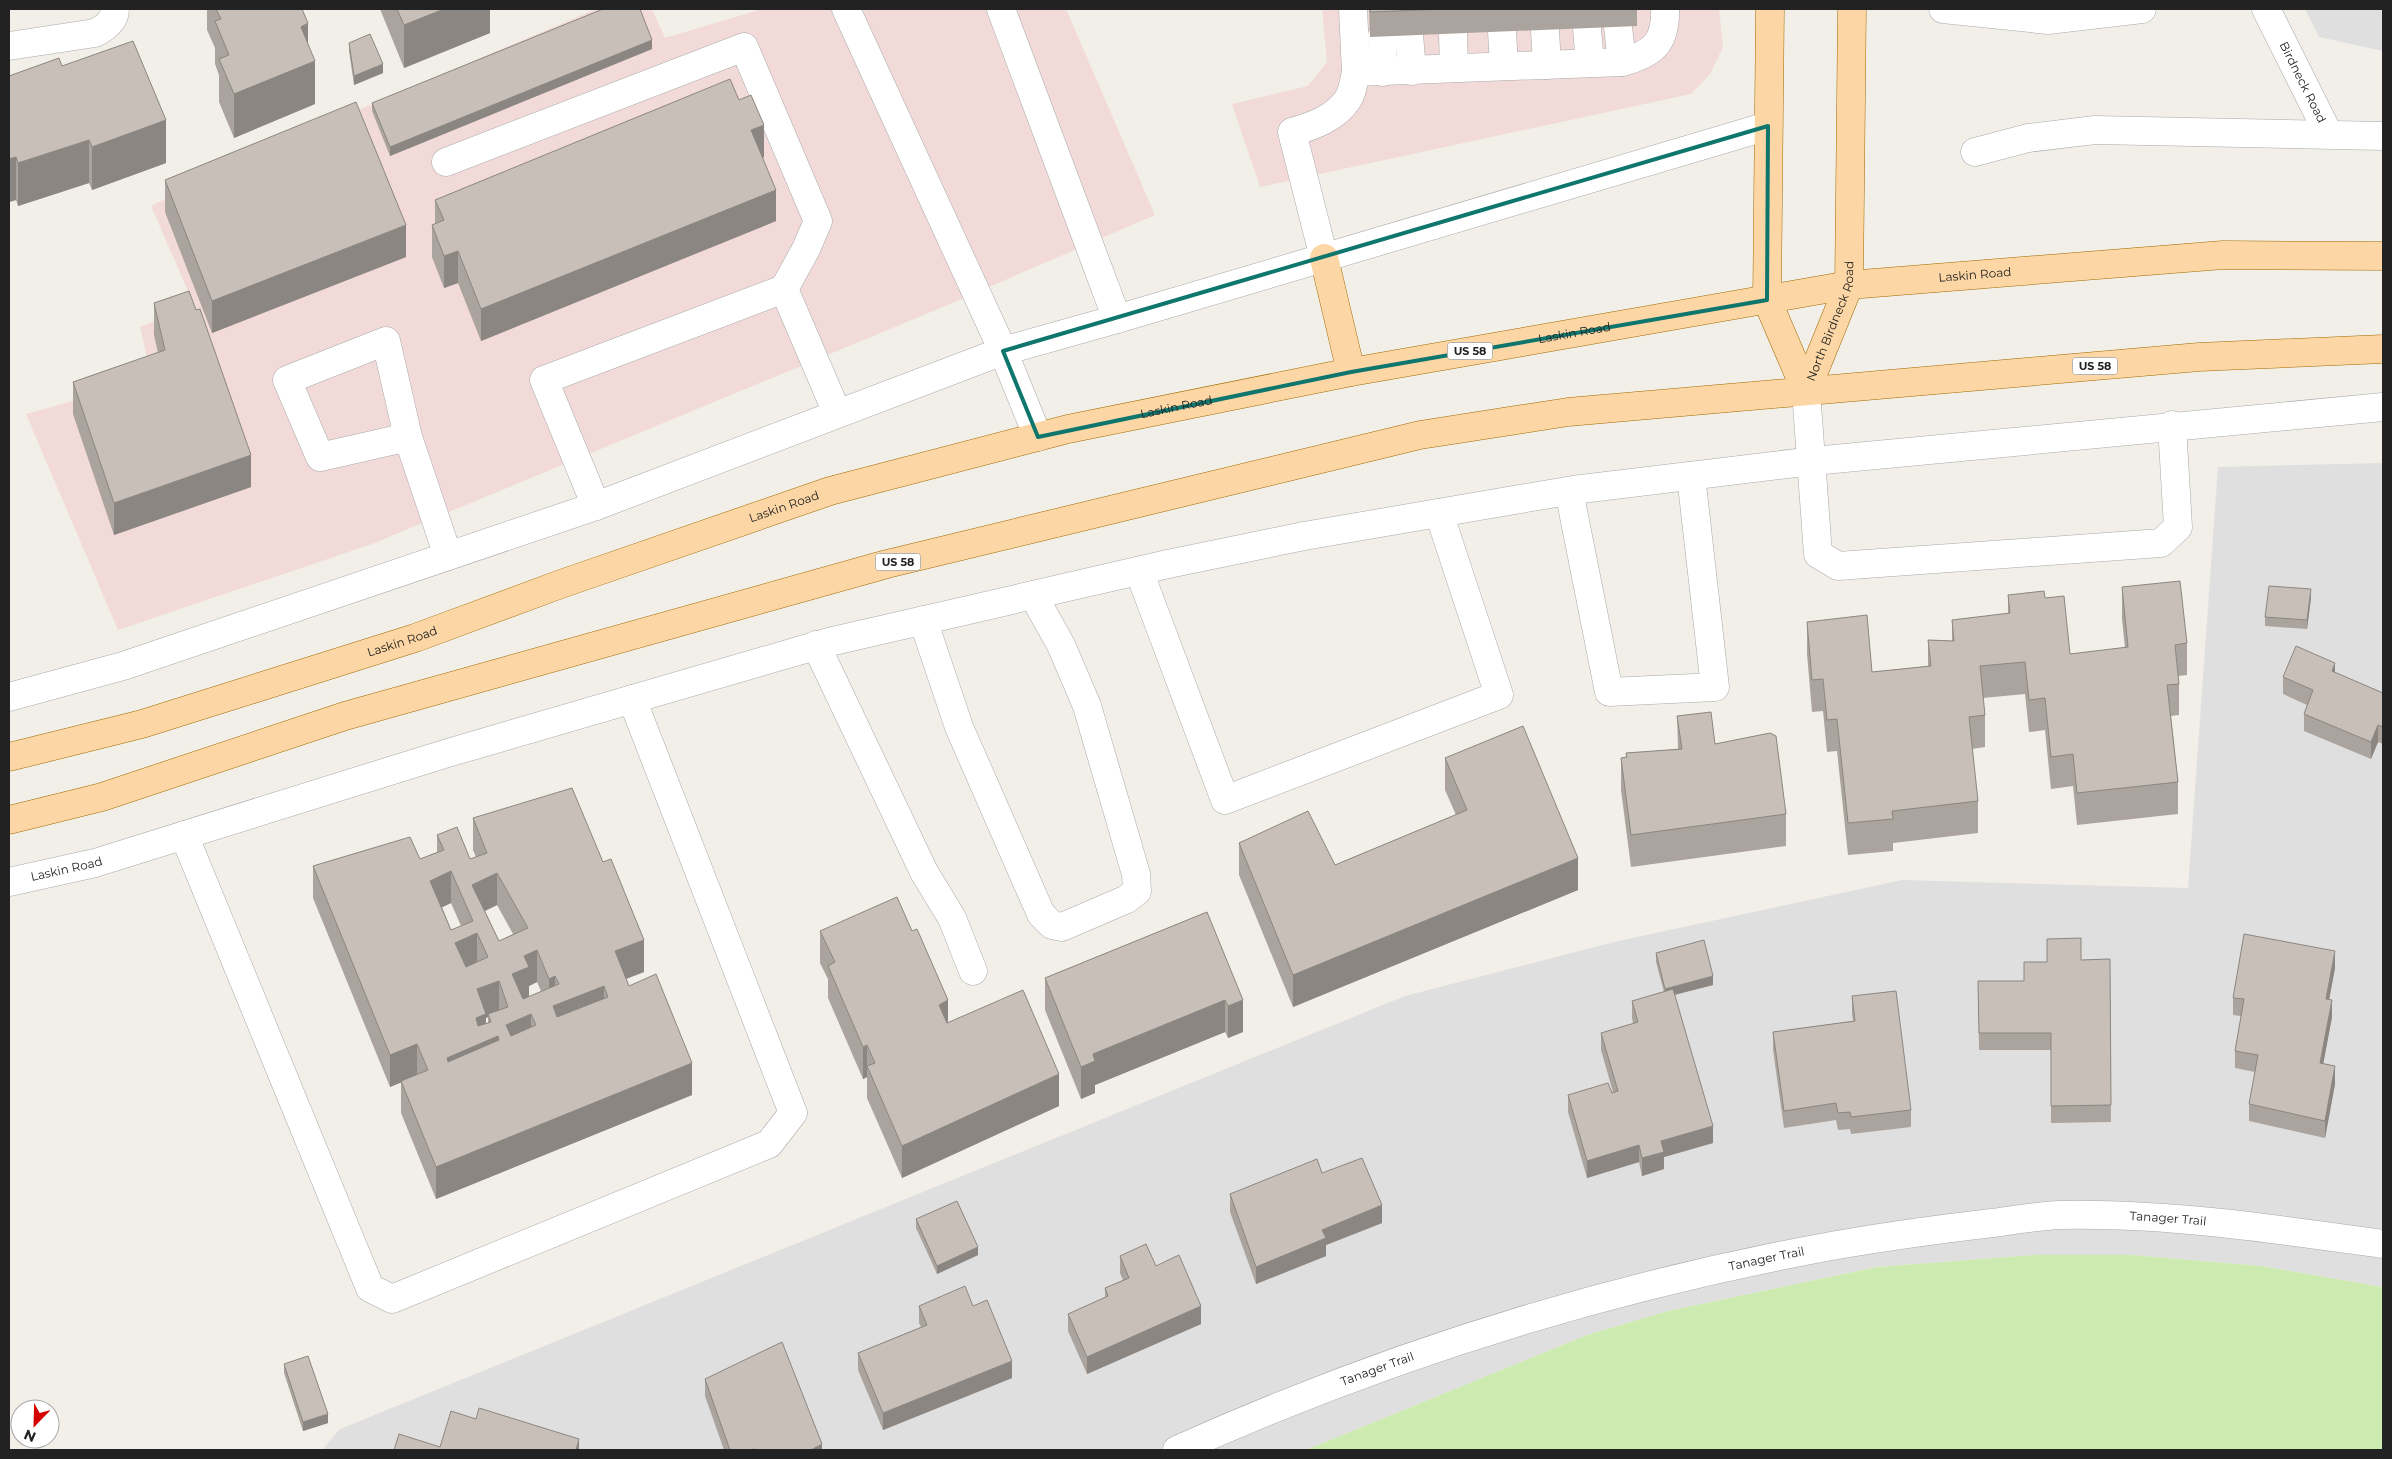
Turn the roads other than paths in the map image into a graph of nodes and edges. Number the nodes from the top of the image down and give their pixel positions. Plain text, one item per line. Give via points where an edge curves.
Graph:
1 (115, 9) edge
2 (846, 9) edge
3 (1001, 9) edge
4 (1353, 9) edge
5 (1665, 9) edge
6 (1770, 9) edge
7 (1852, 9) edge
8 (1943, 9) edge
9 (2142, 9) edge
10 (2266, 9) edge
11 (1618, 27) dead end
12 (1587, 28) dead end
13 (1545, 30) dead end
14 (1502, 31) dead end
15 (1453, 34) dead end
16 (1382, 36) edge
17 (1409, 36) edge
18 (9, 46) edge
19 (1622, 62) junction
20 (1590, 63) junction
21 (1547, 64) junction
22 (1504, 66) junction
23 (1454, 68) junction
24 (1412, 71) junction
25 (1356, 72) junction
26 (1383, 72) junction
27 (1768, 126) junction
28 (2328, 134) junction
29 (2383, 136) edge
30 (1975, 152) dead end
31 (446, 162) dead end
32 (2383, 256) edge
33 (1324, 258) junction
34 (1849, 285) junction
35 (784, 289) junction
36 (1766, 300) junction
37 (1117, 319) junction
38 (2383, 349) edge
39 (1003, 351) junction
40 (1351, 372) junction
41 (1806, 391) junction
42 (2383, 407) edge
43 (837, 413) junction
44 (2172, 425) junction
45 (408, 437) junction
46 (1038, 437) junction
47 (1813, 461) junction
48 (1691, 476) junction
49 (1569, 491) junction
50 (596, 506) junction
51 (1439, 513) junction
52 (448, 556) junction
53 (1139, 571) junction
54 (1033, 595) junction
55 (923, 620) junction
56 (816, 646) junction
57 (9, 697) edge
58 (632, 699) junction
59 (9, 757) edge
60 (9, 820) edge
61 (184, 835) junction
62 (9, 882) edge
63 (972, 970) dead end
64 (2383, 1244) edge
65 (1177, 1450) edge

1 - 18 street via 107,27 95,33
2 - 39 street
3 - 37 street
4 - 25 street
5 - 19 street via 1666,26 1658,42 1644,56
6 - 27 main road, North Birdneck Road
7 - 34 main road, North Birdneck Road
8 - 9 street via 2048,20
10 - 28 street, Birdneck Road
11 - 19 street
12 - 20 street
13 - 21 street
14 - 22 street
15 - 23 street
16 - 26 street
17 - 24 street
19 - 20 street
20 - 21 street
21 - 22 street
22 - 23 street
23 - 24 street
24 - 26 street
25 - 26 street
25 - 33 street via 1349,98 1336,114 1292,132
27 - 33 street
27 - 36 main road, North Birdneck Road
28 - 29 street, Birdneck Road
28 - 30 street via 2095,130 2028,138
31 - 35 street via 744,47 818,221
32 - 34 main road, Laskin Road / US 58 via 2223,255
33 - 37 street
33 - 40 main road
34 - 36 main road, Laskin Road / US 58
34 - 41 main road, North Birdneck Road
35 - 43 street
35 - 50 street via 544,380
36 - 40 main road, Laskin Road / US 58
36 - 41 main road, North Birdneck Road
37 - 39 street
38 - 41 main road, US 58 via 2199,357
39 - 43 street
39 - 46 street
40 - 46 main road, Laskin Road / US 58
41 - 47 street
41 - 60 main road, US 58 via 1568,412 1420,435 886,564 345,716 102,796
42 - 44 street, Laskin Road
43 - 50 street
44 - 47 street, Laskin Road
44 - 47 street via 2178,527 2161,542 1838,566 1818,554
45 - 45 street via 386,341 287,380 320,456
45 - 52 street
46 - 59 main road, Laskin Road / US 58 via 830,491 415,638 142,724
47 - 48 street, Laskin Road
48 - 49 street, Laskin Road
48 - 49 street via 1715,687 1609,692
49 - 51 street, Laskin Road
50 - 52 street
51 - 53 street, Laskin Road via 1304,536
51 - 53 street via 1499,695 1224,800
52 - 57 street via 122,666
53 - 54 street, Laskin Road
54 - 55 street, Laskin Road
54 - 55 street via 1061,645 1088,706 1136,874 1137,891 1127,899 1062,927 1052,925 1041,914 959,727
55 - 56 street, Laskin Road
56 - 58 street, Laskin Road
56 - 63 street via 924,872 952,918
58 - 61 street, Laskin Road
58 - 61 street via 793,1114 769,1144 392,1299 370,1288
61 - 62 street, Laskin Road via 95,863
64 - 65 street, Tanager Trail via 2273,1228 2130,1215 2056,1215 1902,1233 1751,1260 1596,1298 1427,1350 1262,1412

